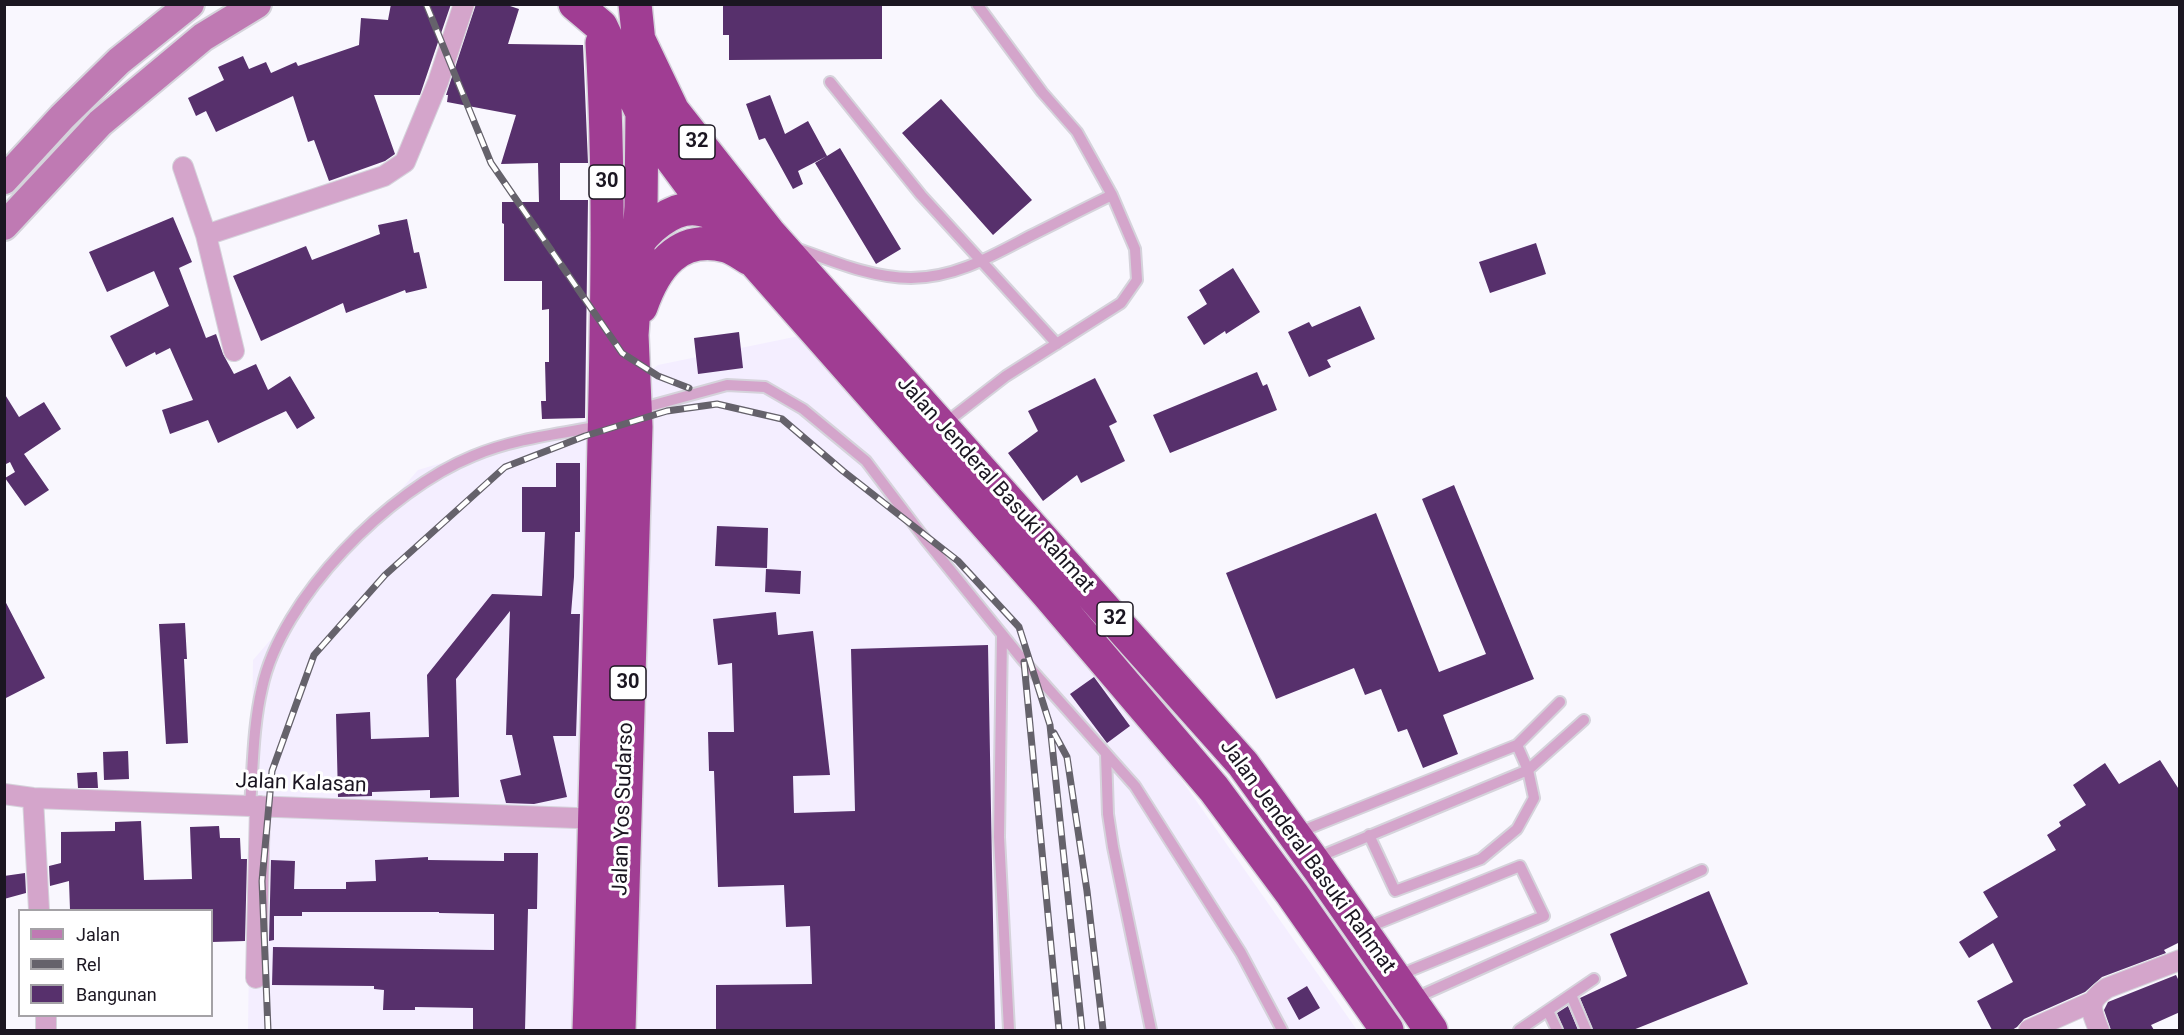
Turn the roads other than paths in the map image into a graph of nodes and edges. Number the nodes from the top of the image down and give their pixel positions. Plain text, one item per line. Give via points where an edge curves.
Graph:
1 (190, 4) edge
2 (256, 4) edge
3 (464, 4) edge
4 (575, 4) edge
5 (635, 4) edge
6 (978, 4) edge
7 (599, 15) edge
8 (640, 42) junction
9 (830, 82) dead end
10 (642, 113) junction
11 (183, 167) dead end
12 (4, 180) edge
13 (1112, 195) junction
14 (711, 212) junction
15 (4, 226) edge
16 (206, 235) junction
17 (639, 238) junction
18 (767, 245) junction
19 (982, 261) junction
20 (619, 337) junction
21 (1058, 344) junction
22 (234, 351) dead end
23 (620, 418) junction
24 (930, 437) junction
25 (1002, 634) junction
26 (1560, 702) dead end
27 (1584, 720) dead end
28 (1517, 745) junction
29 (1106, 754) junction
30 (1528, 770) junction
31 (4, 794) edge
32 (33, 798) junction
33 (255, 806) junction
34 (610, 818) junction
35 (1369, 835) junction
36 (1303, 847) junction
37 (1702, 870) dead end
38 (39, 909) edge
39 (1361, 930) junction
40 (2180, 960) edge
41 (256, 978) dead end
42 (1594, 979) dead end
43 (1571, 995) junction
44 (2092, 1002) junction
45 (1548, 1011) junction
46 (1417, 1013) edge
47 (589, 1030) edge
48 (619, 1030) edge
49 (1009, 1030) edge
50 (1151, 1030) edge
51 (1282, 1030) edge
52 (1387, 1030) edge
53 (1520, 1030) edge
54 (1557, 1030) edge
55 (1586, 1030) edge
56 (2029, 1030) edge
57 (2099, 1030) edge

1 - 12 main road via 118,61
2 - 15 main road via 203,37 100,123
3 - 16 street via 405,162 384,176
4 - 7 highway
5 - 8 highway, 32
6 - 13 lane via 1042,92 1077,132
7 - 10 highway, 32
7 - 20 highway, 30
8 - 10 highway, 30
8 - 18 highway, 32 via 673,111
9 - 19 lane via 921,195
10 - 14 highway, 32
10 - 17 highway, 30
11 - 16 street
13 - 19 lane
13 - 21 lane via 1135,249 1137,280 1121,303
14 - 17 highway, 30 via 695,208 671,214
14 - 18 highway, 30
16 - 22 street
17 - 20 highway, 30 via 625,266
18 - 19 lane via 875,273 911,278 946,275
18 - 20 highway, 30 via 703,243 679,250 661,265
18 - 24 highway, Jalan Jenderal Basuki Rahmat / 32
19 - 21 lane
20 - 23 highway, Jalan Yos Sudarso / 30
21 - 24 lane via 1006,376
23 - 25 lane via 727,385 765,387 803,409 866,461
23 - 33 lane via 500,445 470,457 409,494 377,518 345,550 315,585 273,652 262,688
23 - 34 highway, Jalan Yos Sudarso / 30
24 - 36 highway, Jalan Jenderal Basuki Rahmat / 32 via 1236,755
24 - 52 highway, Jalan Jenderal Basuki Rahmat / 32 via 1047,593 1214,789
25 - 29 lane
25 - 49 lane via 999,837
26 - 28 lane
27 - 30 lane
28 - 30 lane
28 - 36 lane
29 - 50 lane via 1108,814
29 - 51 lane via 1148,806 1241,953
30 - 35 lane
30 - 35 lane via 1534,798 1517,829 1481,859 1395,891
31 - 32 street, Jalan Kalasan
32 - 33 street, Jalan Kalasan
32 - 38 street
33 - 34 street, Jalan Kalasan
33 - 41 street
34 - 47 highway, Jalan Yos Sudarso / 30
34 - 48 highway, Jalan Yos Sudarso / 30
35 - 36 lane
36 - 39 highway, Jalan Jenderal Basuki Rahmat / 32
37 - 46 lane
39 - 46 highway, Jalan Jenderal Basuki Rahmat / 32
39 - 46 lane via 1520,866 1544,916
40 - 44 street via 2107,988
42 - 43 lane
43 - 45 lane
43 - 55 lane
44 - 56 street
44 - 57 street
45 - 53 lane
45 - 54 lane

